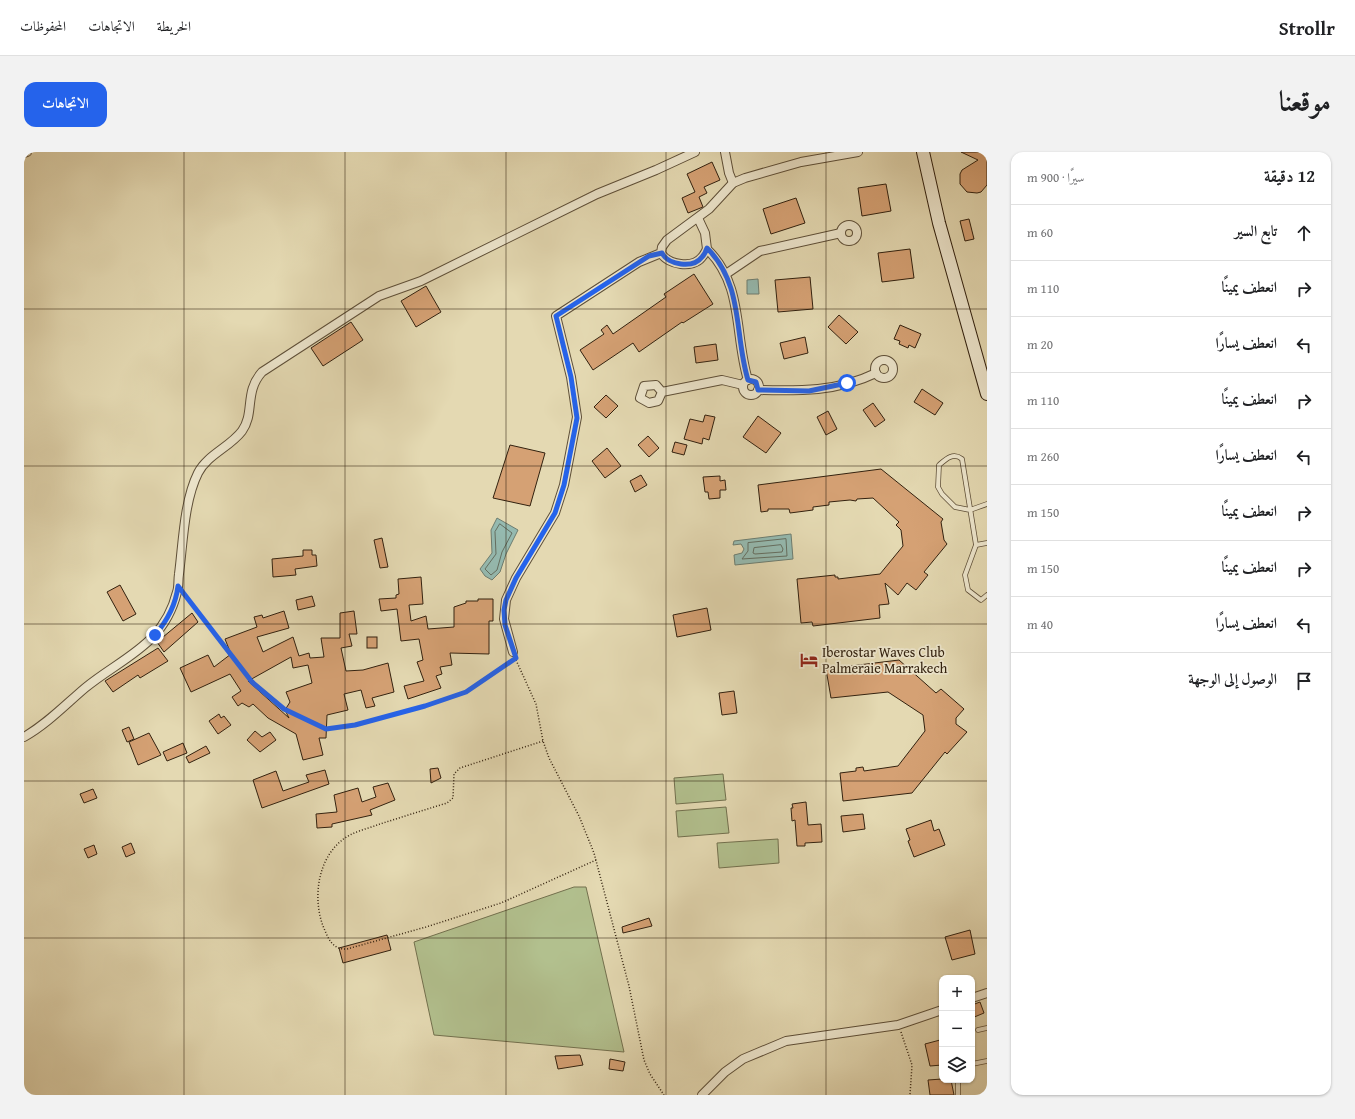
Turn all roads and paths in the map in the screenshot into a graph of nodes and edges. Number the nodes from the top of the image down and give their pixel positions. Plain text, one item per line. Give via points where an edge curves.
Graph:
1 (695, 152) edge
2 (725, 152) edge
3 (858, 152) edge
4 (923, 152) edge
5 (733, 183) junction
6 (698, 218) junction
7 (841, 233) dead end
8 (707, 248) junction
9 (662, 253) junction
10 (726, 274) junction
11 (876, 373) dead end
12 (745, 382) junction
13 (758, 390) junction
14 (662, 392) dead end
15 (987, 394) edge
16 (987, 504) edge
17 (970, 510) junction
18 (987, 543) edge
19 (976, 546) junction
20 (178, 586) junction
21 (987, 595) edge
22 (513, 652) dead end
23 (24, 738) edge
24 (543, 741) junction
25 (596, 860) junction
26 (987, 993) edge
27 (975, 997) edge
28 (939, 1011) edge
29 (898, 1025) junction
30 (987, 1028) edge
31 (978, 1030) dead end
32 (987, 1061) edge
33 (975, 1063) edge
34 (958, 1083) edge
35 (664, 1095) edge
36 (702, 1095) edge
37 (910, 1095) edge
38 (958, 1095) edge

1 - 20 street via 597,194 421,280 379,296 268,367 254,381 246,421 241,432 198,472 189,504
2 - 5 street
3 - 5 street via 764,171
4 - 15 street via 939,223
5 - 6 street
6 - 8 street via 705,233
6 - 9 street via 667,240 662,247
7 - 10 street via 760,251
8 - 9 street via 703,257 689,264 668,261
8 - 10 street via 719,260
9 - 22 street via 639,262 556,316 571,377 577,418 564,485 555,513 516,578 506,600 504,619
10 - 12 street via 733,293
11 - 13 street via 819,390
12 - 13 street via 756,382
12 - 13 street via 744,390 748,395
12 - 14 street via 722,380
16 - 17 lane
17 - 17 lane via 962,459 954,456 947,458 939,465 938,487 955,507
17 - 19 lane
18 - 19 lane
19 - 21 lane via 964,575 968,590 974,596 982,600
20 - 23 street via 166,620 147,645 100,676 55,716
20 - 24 path via 252,682 284,709 326,729 355,725 466,692 516,658 536,704
24 - 25 path via 579,816
24 - 25 path via 460,768 454,774 454,798 447,803 362,830 341,841 332,850 320,874 317,898 328,939 337,948 347,949 426,928 501,903
25 - 35 path via 629,986 644,1060 657,1088
26 - 27 street
28 - 29 street
29 - 36 street via 786,1041 743,1058
29 - 37 path via 905,1038 912,1065
30 - 31 lane
32 - 33 lane
34 - 38 lane

